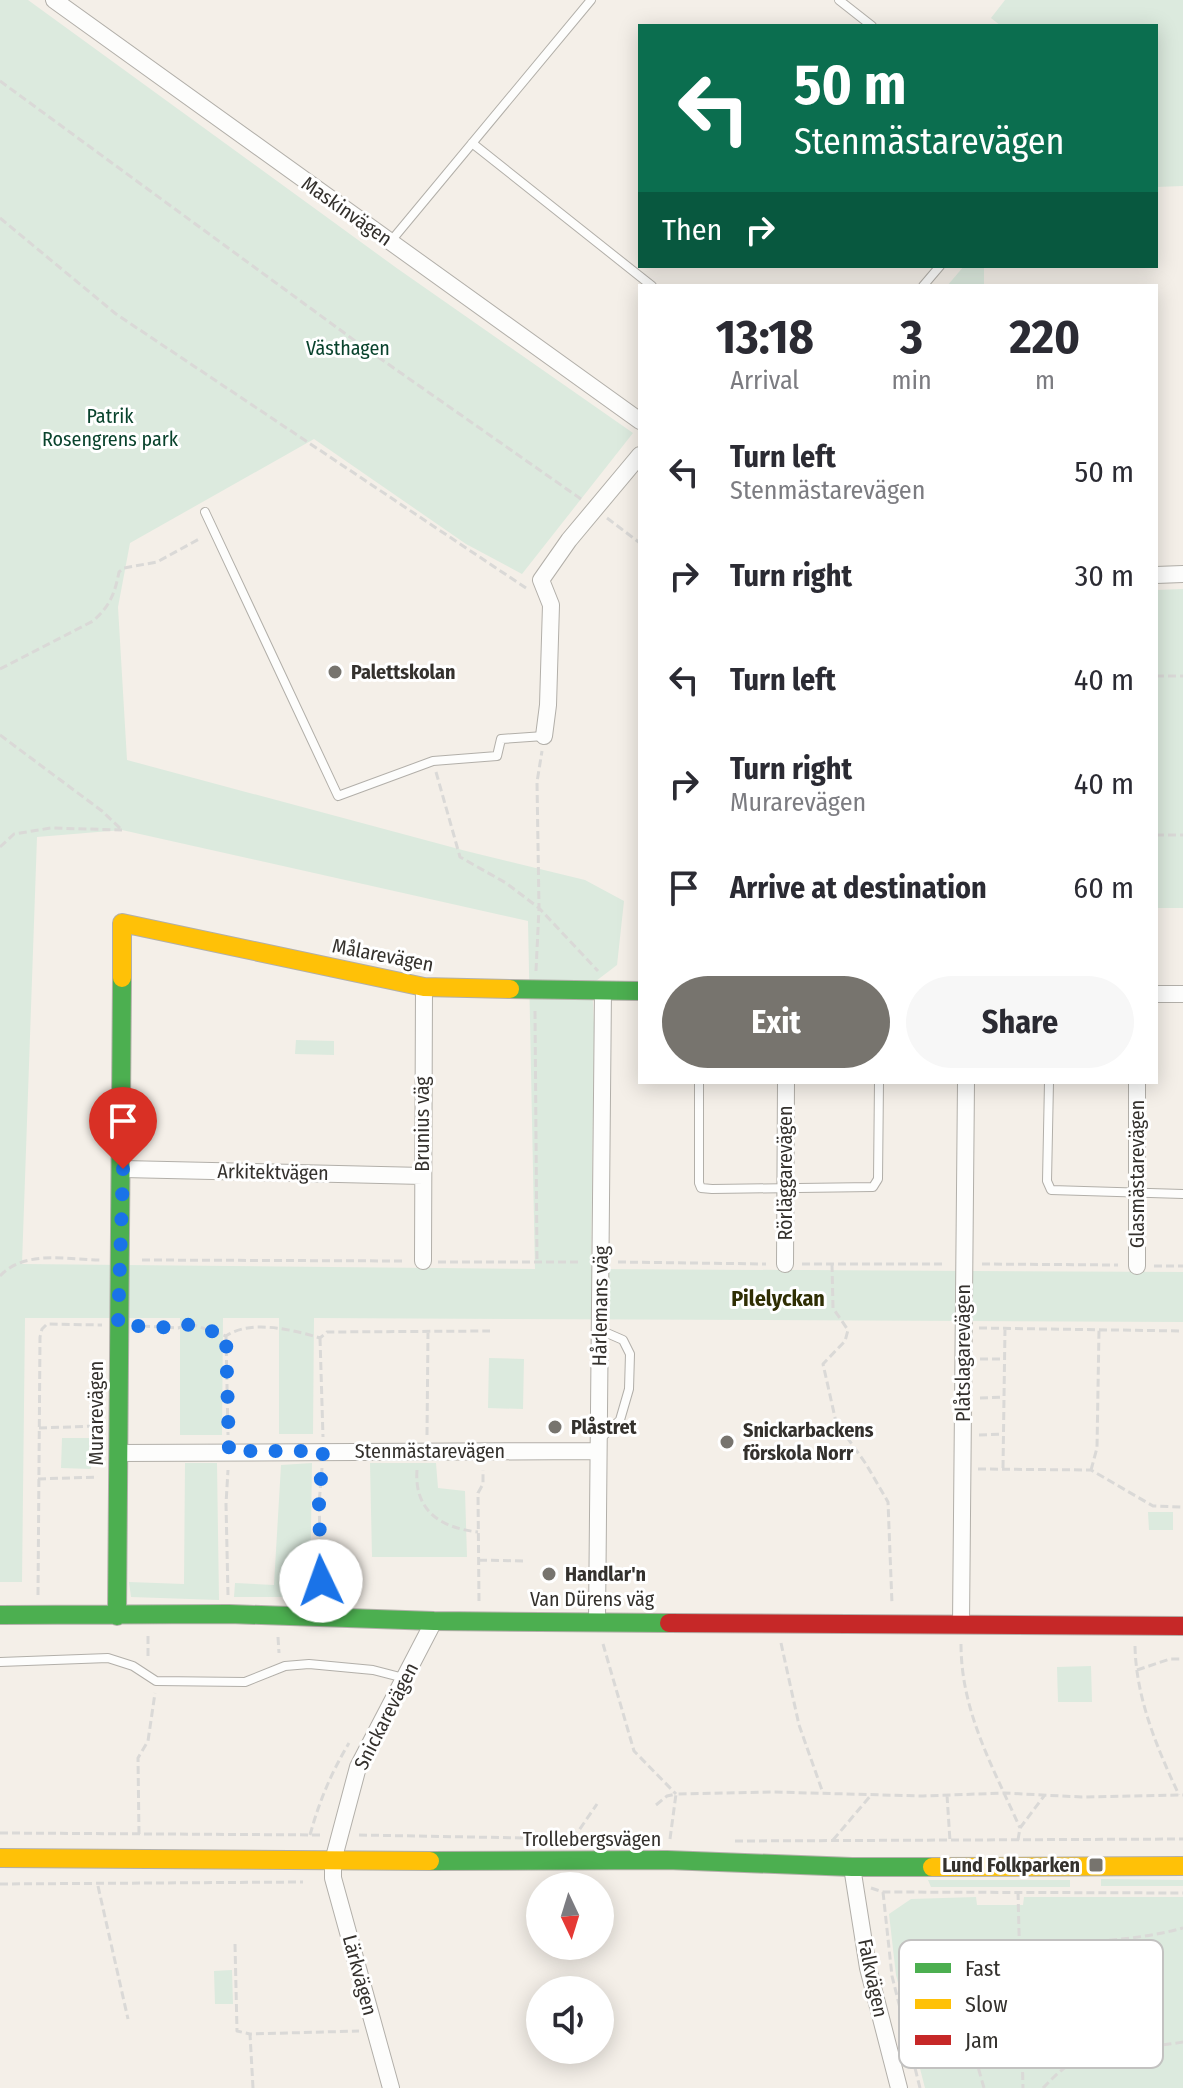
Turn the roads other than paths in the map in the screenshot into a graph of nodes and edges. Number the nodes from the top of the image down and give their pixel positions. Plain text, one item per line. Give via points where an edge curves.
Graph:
1 (54, 0) edge
2 (591, 0) edge
3 (839, 0) edge
4 (869, 24) edge
5 (472, 143) junction
6 (391, 241) junction
7 (938, 268) edge
8 (649, 284) edge
9 (925, 284) edge
10 (638, 420) edge
11 (638, 457) edge
12 (205, 512) dead end
13 (1183, 574) edge
14 (1158, 575) edge
15 (544, 736) joint
16 (122, 923) joint
17 (424, 987) junction
18 (609, 990) junction
19 (638, 991) edge
20 (1158, 994) edge
21 (1183, 994) edge
22 (699, 1084) edge
23 (786, 1084) edge
24 (879, 1084) edge
25 (966, 1084) edge
26 (1049, 1084) edge
27 (1137, 1084) edge
28 (123, 1169) junction
29 (423, 1176) junction
30 (786, 1189) junction
31 (1137, 1193) junction
32 (1183, 1194) edge
33 (423, 1261) dead end
34 (785, 1264) dead end
35 (1137, 1266) dead end
36 (600, 1330) junction
37 (598, 1446) junction
38 (118, 1453) junction
39 (0, 1615) edge
40 (117, 1616) junction
41 (434, 1621) junction
42 (597, 1621) junction
43 (961, 1624) junction
44 (1183, 1626) edge
45 (0, 1662) edge
46 (404, 1678) junction
47 (0, 1858) edge
48 (333, 1861) junction
49 (1183, 1866) edge
50 (852, 1867) junction
51 (391, 2088) edge
52 (899, 2088) edge

1 - 6 street, Maskinvägen
2 - 5 lane
3 - 4 lane
5 - 6 lane
5 - 8 lane
6 - 10 street, Maskinvägen
7 - 9 lane
11 - 15 street via 541,580 551,605
12 - 15 lane via 338,796 433,761 497,756 501,739
13 - 14 street
16 - 17 street, Målarevägen
16 - 28 street, Murarevägen
17 - 18 street, Målarevägen
17 - 29 street, Brunius väg
18 - 19 street, Målarevägen
18 - 36 street, Hårlemans väg
20 - 21 street
22 - 30 lane via 701,1188
23 - 30 street, Rörläggarevägen
24 - 30 lane via 878,1179 873,1187
25 - 43 street, Plåtslagarevägen
26 - 31 lane via 1051,1190
27 - 31 street, Glasmästarevägen
28 - 29 street, Arkitektvägen
28 - 38 street, Murarevägen
29 - 33 street, Brunius väg
30 - 34 street, Rörläggarevägen
31 - 32 lane
31 - 35 street, Glasmästarevägen
36 - 37 street, Hårlemans väg
36 - 37 lane via 623,1340 630,1354 629,1389 620,1420
37 - 38 street, Stenmästarevägen
37 - 42 street, Hårlemans väg
38 - 40 street, Murarevägen
39 - 40 street, Van Dürens väg
40 - 41 street, Van Dürens väg
41 - 42 street, Van Dürens väg
41 - 46 street, Snickarevägen
42 - 43 street, Van Dürens väg
43 - 44 street, Van Dürens väg
45 - 46 lane via 108,1658 152,1679 245,1682 285,1666 309,1664
46 - 48 street, Snickarevägen via 358,1767
47 - 48 street, Trollebergsvägen
48 - 50 street, Trollebergsvägen via 667,1860
48 - 51 street, Lärkvägen via 333,1878
49 - 50 street, Trollebergsvägen
50 - 52 street, Falkvägen via 868,1968

